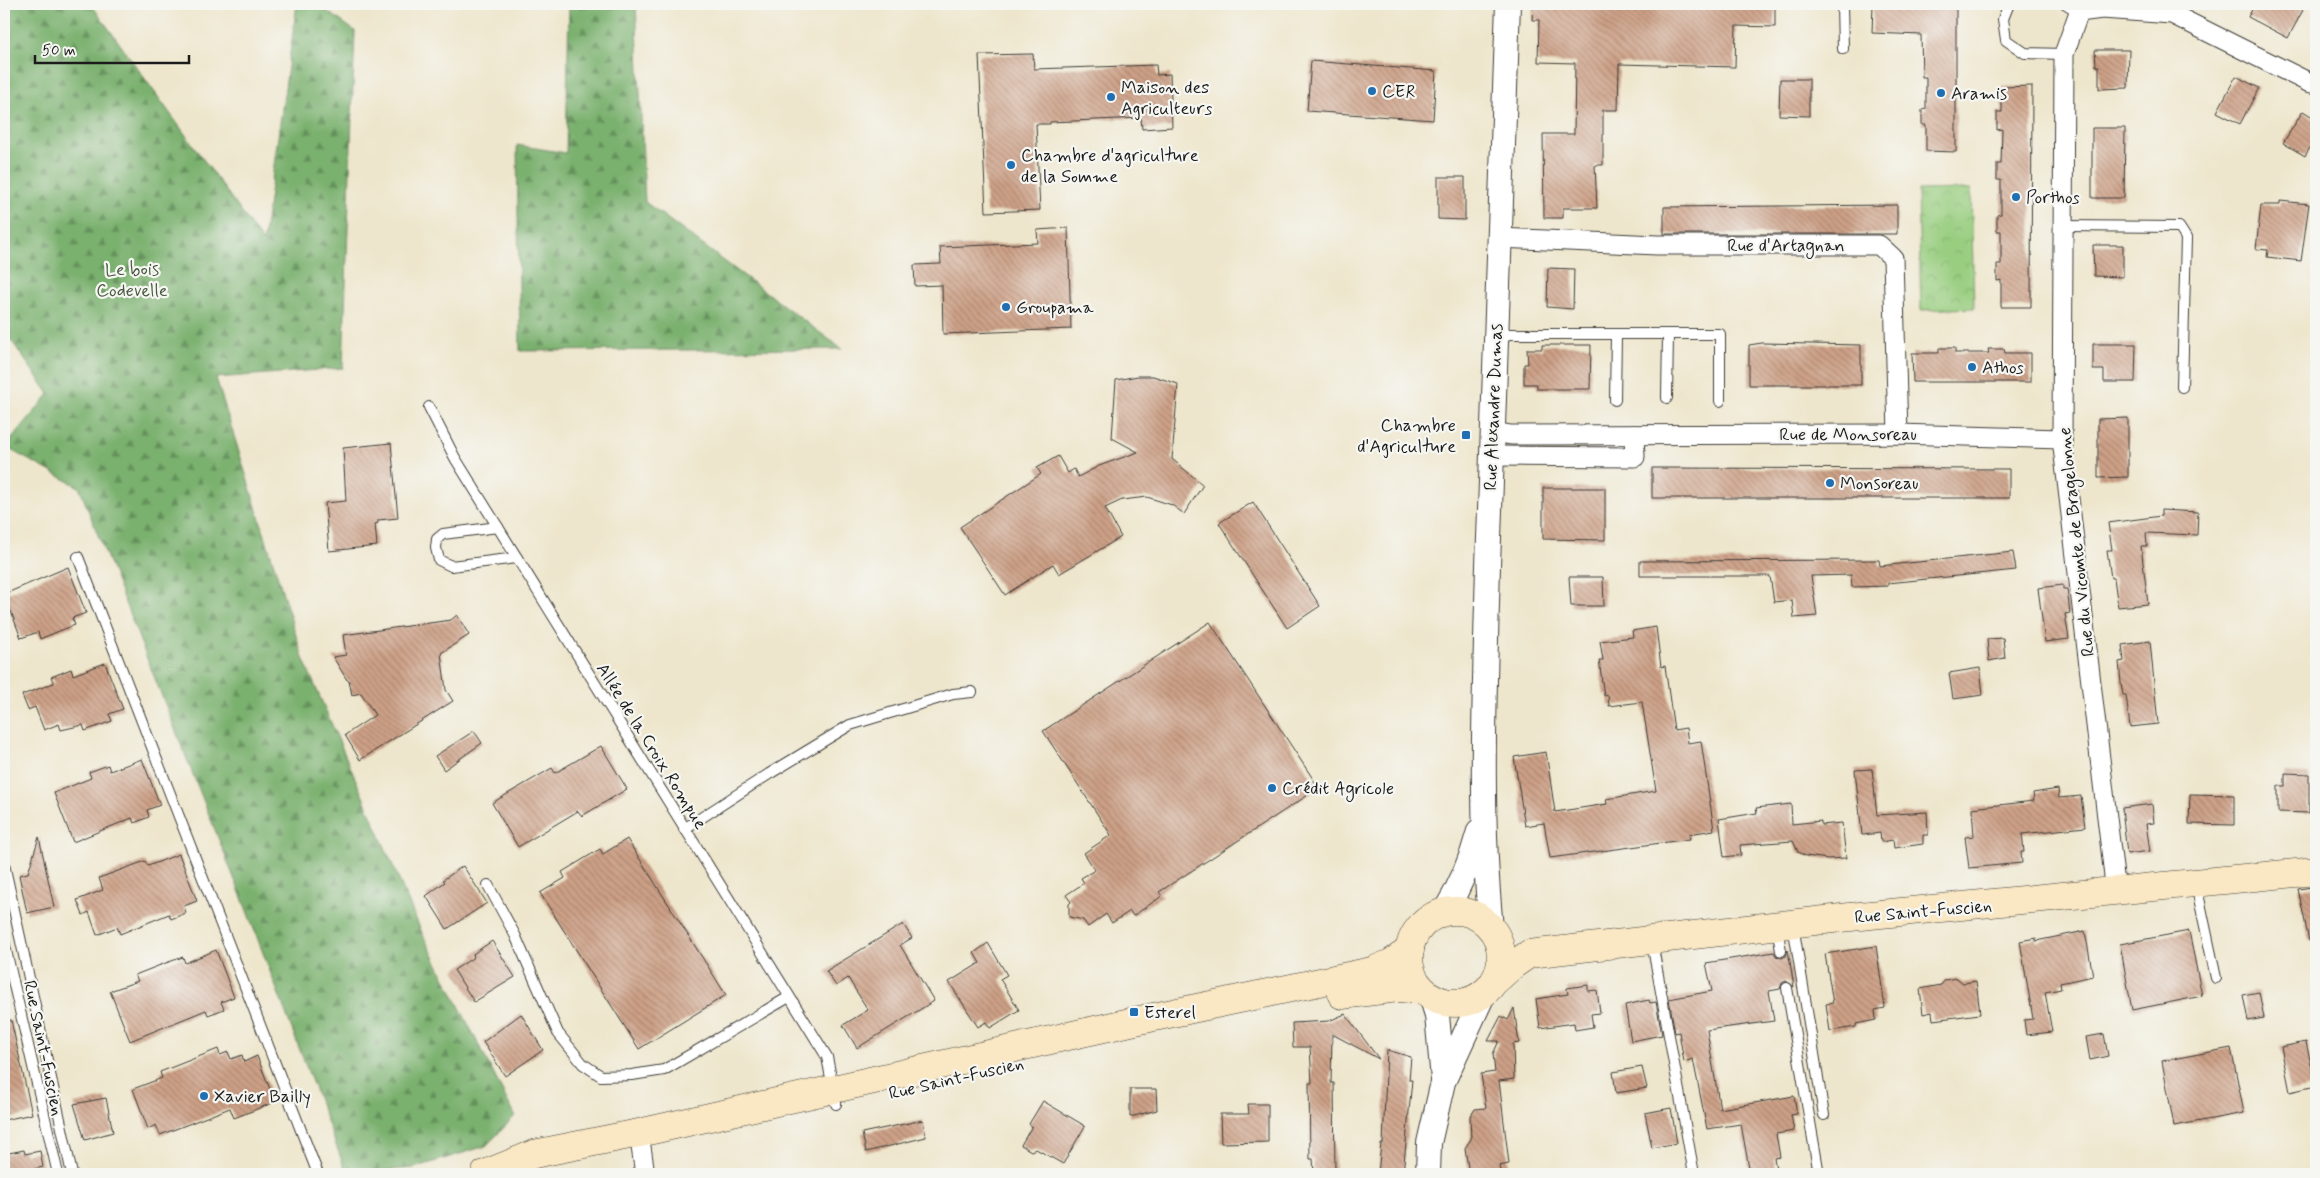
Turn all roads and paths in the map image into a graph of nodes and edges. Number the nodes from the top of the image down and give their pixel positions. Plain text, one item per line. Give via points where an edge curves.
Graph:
1 (1508, 4) edge
2 (1842, 4) edge
3 (2009, 4) edge
4 (2073, 8) edge
5 (1843, 49) dead end
6 (2064, 54) junction
7 (2316, 84) edge
8 (2063, 226) junction
9 (1499, 238) junction
10 (1616, 334) junction
11 (1668, 334) junction
12 (1496, 338) junction
13 (2182, 388) dead end
14 (1667, 398) dead end
15 (1615, 400) dead end
16 (1720, 401) dead end
17 (429, 407) dead end
18 (1493, 432) junction
19 (1898, 434) junction
20 (1634, 435) junction
21 (2062, 440) junction
22 (1492, 456) junction
23 (498, 527) junction
24 (78, 557) dead end
25 (517, 558) junction
26 (972, 692) dead end
27 (1485, 810) junction
28 (684, 829) junction
29 (4, 864) edge
30 (2316, 871) edge
31 (2196, 883) junction
32 (488, 884) dead end
33 (2116, 892) junction
34 (1444, 913) junction
35 (1494, 933) junction
36 (1784, 933) junction
37 (1651, 940) junction
38 (4, 942) edge
39 (1410, 950) junction
40 (1530, 954) junction
41 (2216, 978) dead end
42 (1489, 988) junction
43 (1787, 988) dead end
44 (1427, 993) junction
45 (790, 997) junction
46 (1443, 1082) junction
47 (834, 1097) junction
48 (1824, 1115) dead end
49 (640, 1140) junction
50 (58, 1174) edge
51 (72, 1174) edge
52 (318, 1174) edge
53 (487, 1174) edge
54 (645, 1174) edge
55 (1428, 1174) edge
56 (1694, 1174) edge
57 (1819, 1174) edge

1 - 9 street, Rue Alexandre Dumas
2 - 5 lane
3 - 6 lane via 2003,18 2006,40 2025,53
4 - 6 street, Rue du Vicomte de Bragelonne
4 - 7 street via 2172,14
6 - 8 street, Rue du Vicomte de Bragelonne
8 - 13 lane via 2179,227 2186,238
8 - 21 street, Rue du Vicomte de Bragelonne
9 - 12 street, Rue Alexandre Dumas
9 - 19 street, Rue d'Artagnan via 1657,245 1879,246 1893,258
10 - 11 lane
10 - 12 lane via 1510,334
10 - 15 lane
11 - 14 lane
11 - 16 lane via 1720,334
12 - 18 street, Rue Alexandre Dumas
17 - 23 lane, Allée de la Croix Rompue via 455,458
18 - 20 street, Rue de Monsoreau via 1511,435
18 - 22 street, Rue Alexandre Dumas
19 - 20 street, Rue de Monsoreau
19 - 21 street, Rue de Monsoreau
20 - 22 street via 1634,456
21 - 33 street, Rue du Vicomte de Bragelonne
22 - 27 street, Rue Alexandre Dumas
23 - 25 lane, Allée de la Croix Rompue
23 - 25 lane via 443,534 437,539 439,560 451,566
24 - 52 lane
25 - 28 lane, Allée de la Croix Rompue
26 - 28 lane via 953,694 850,725
27 - 34 street, Rue Alexandre Dumas via 1473,853 1457,893
27 - 35 street, Rue Alexandre Dumas
28 - 45 lane, Allée de la Croix Rompue
29 - 51 lane, Rue Saint-Fuscien
30 - 31 main road, Rue Saint-Fuscien
31 - 33 main road, Rue Saint-Fuscien
31 - 41 lane
32 - 45 lane via 515,935 558,1033 583,1064 601,1076 664,1070
33 - 36 main road, Rue Saint-Fuscien
34 - 35 main road via 1460,912 1475,916
34 - 39 main road via 1434,916 1422,927
35 - 40 main road
35 - 42 main road via 1501,955 1498,974
36 - 37 main road, Rue Saint-Fuscien
36 - 48 lane
37 - 40 main road, Rue Saint-Fuscien
37 - 56 lane
38 - 50 lane
39 - 44 main road via 1412,972
39 - 47 main road, Rue Saint-Fuscien via 1372,971 1135,1021
40 - 42 main road, Rue Saint-Fuscien
42 - 44 main road via 1468,1002 1458,1003 1439,1000
42 - 46 street
43 - 57 lane
44 - 46 street via 1437,1015
44 - 47 main road, Rue Saint-Fuscien via 1398,988 1284,1005
45 - 47 lane, Allée de la Croix Rompue via 827,1057
46 - 55 street via 1429,1143
47 - 49 main road, Rue Saint-Fuscien
49 - 53 main road, Rue Saint-Fuscien via 534,1154
49 - 54 street

